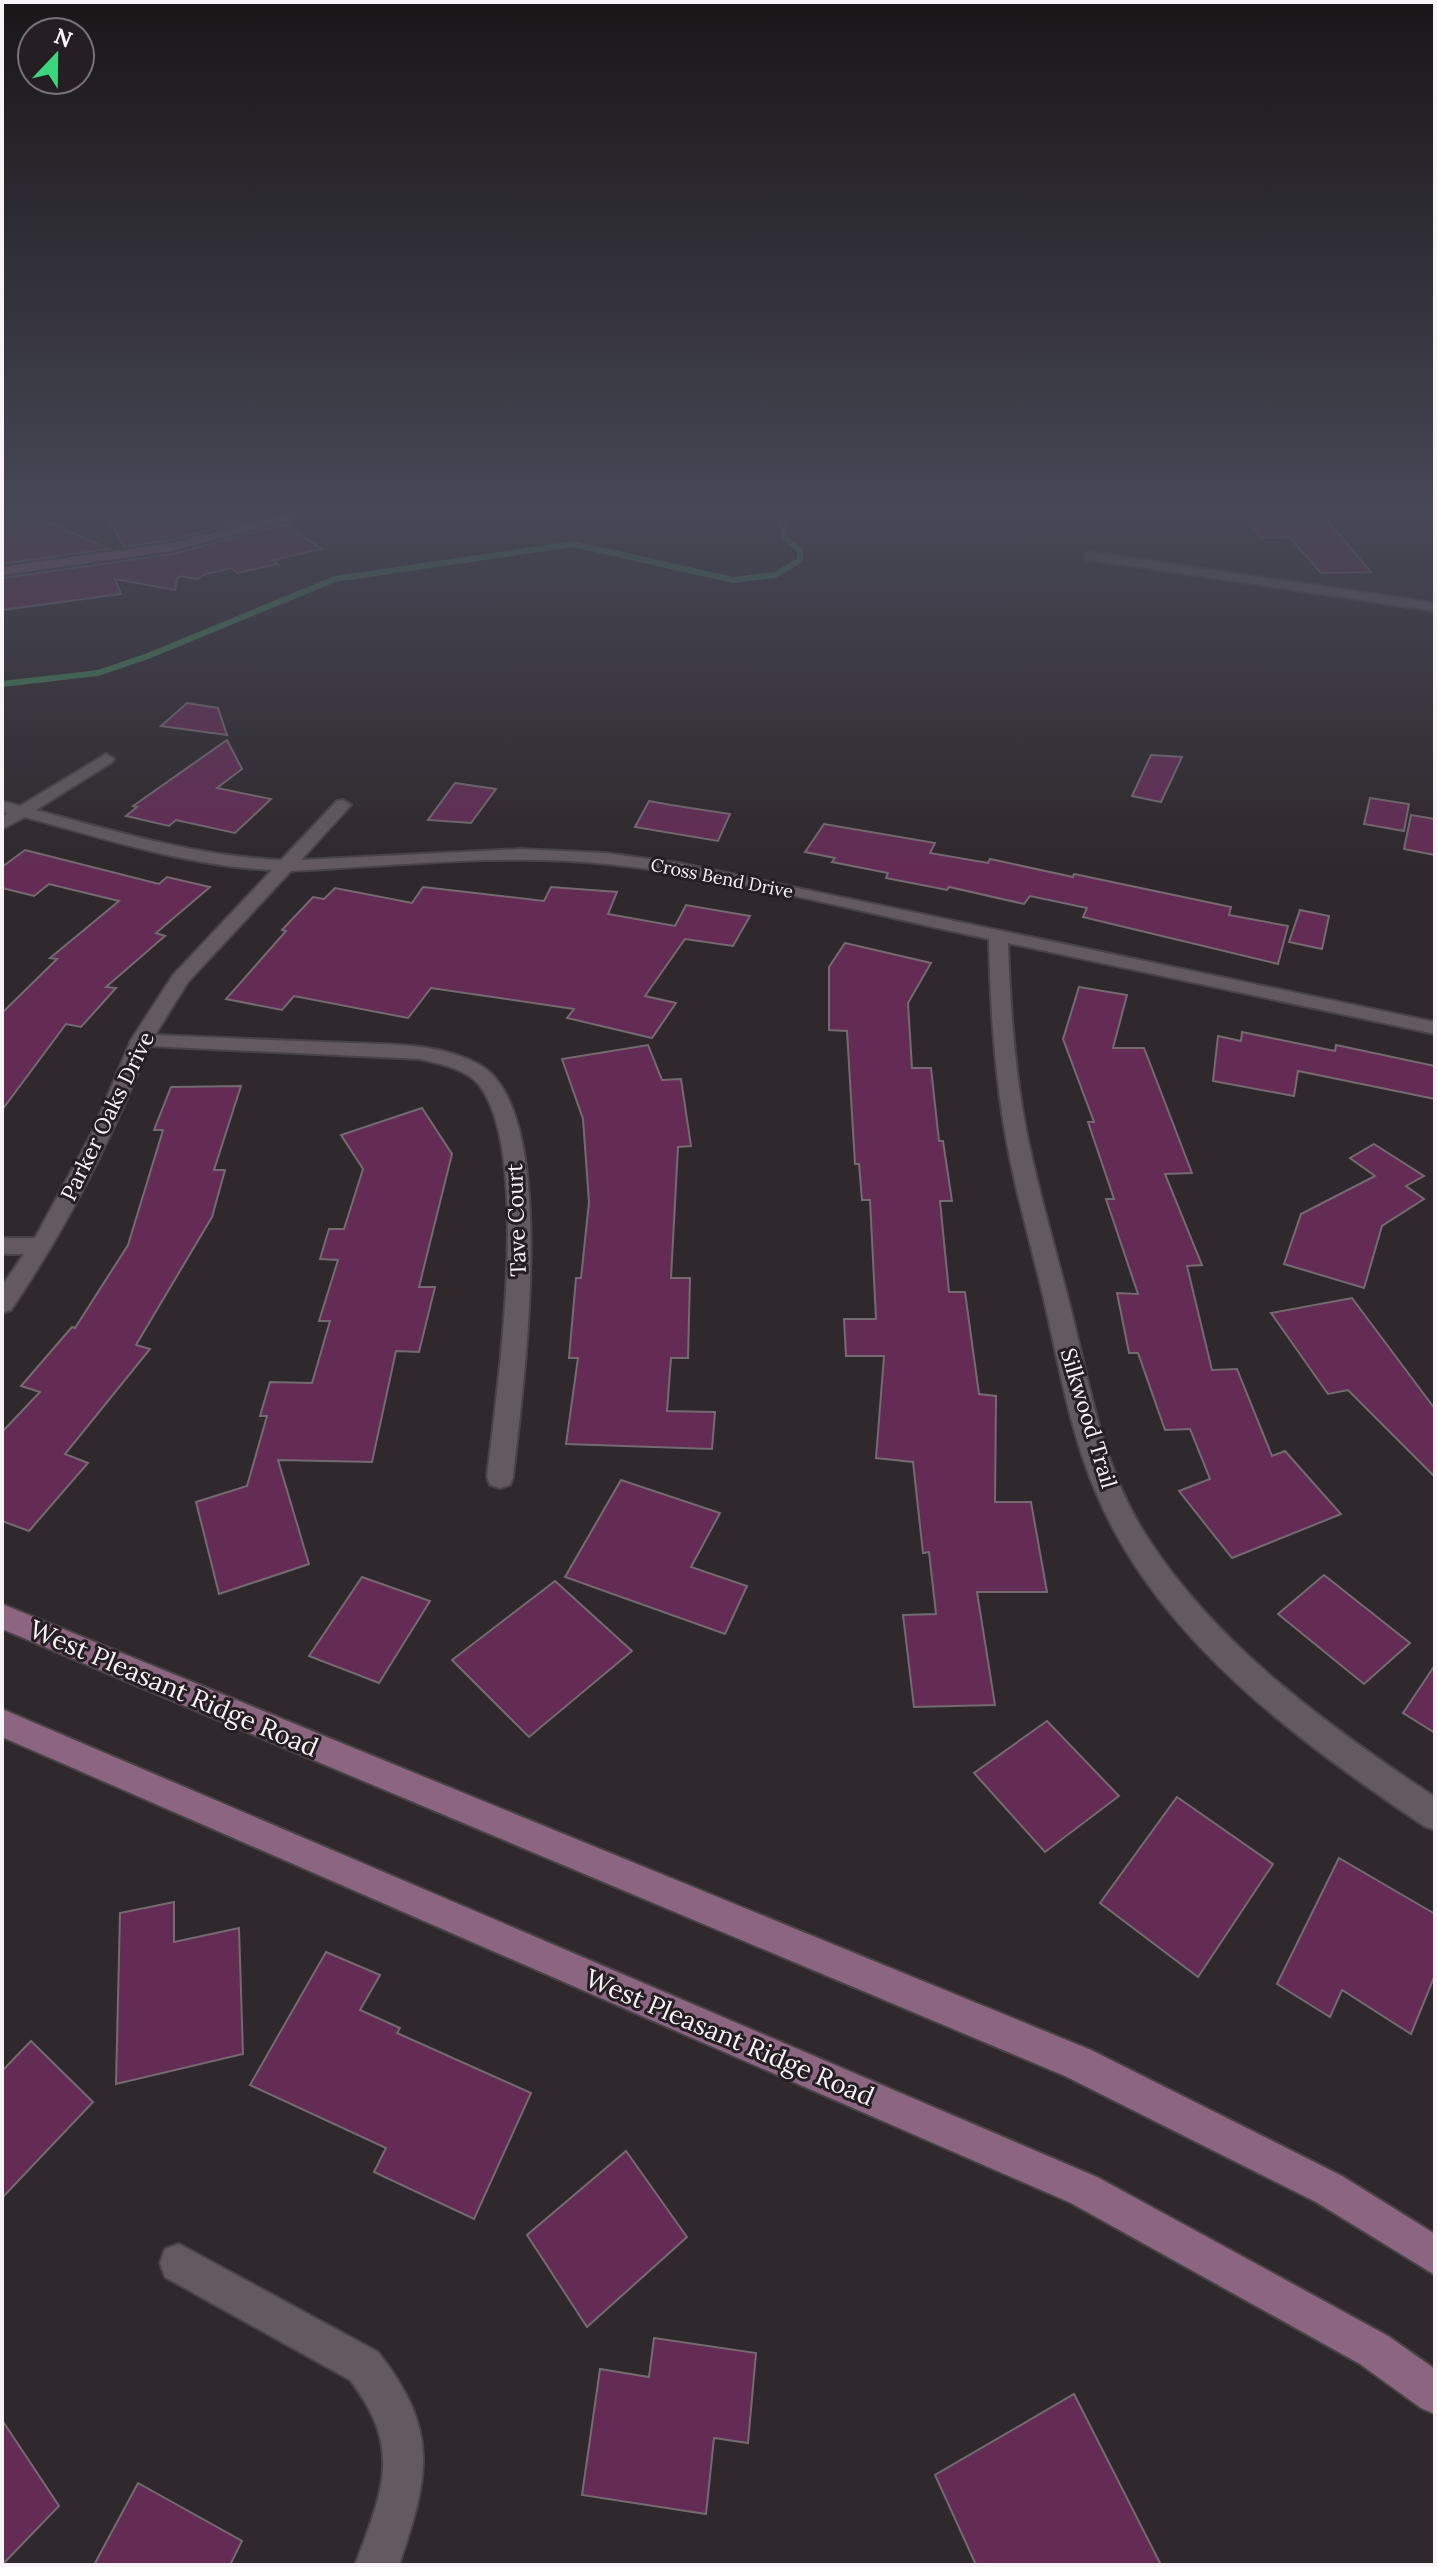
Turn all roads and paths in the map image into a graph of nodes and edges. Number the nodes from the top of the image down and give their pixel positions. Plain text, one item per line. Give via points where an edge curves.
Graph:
1 (106, 759) dead end
2 (343, 805) dead end
3 (2, 806) edge
4 (21, 812) junction
5 (2, 824) edge
6 (288, 866) junction
7 (998, 935) junction
8 (1435, 1028) edge
9 (141, 1040) junction
10 (2, 1246) edge
11 (42, 1246) junction
12 (2, 1304) edge
13 (500, 1477) dead end
14 (2, 1616) edge
15 (2, 1723) edge
16 (1435, 1815) edge
17 (1435, 2256) edge
18 (179, 2263) dead end
19 (1435, 2394) edge
20 (377, 2565) edge

1 - 4 street
2 - 6 street, Parker Oaks Drive
3 - 4 street, Cross Bend Drive
4 - 5 street
4 - 6 street, Cross Bend Drive via 234,863
6 - 7 street, Cross Bend Drive via 521,854 605,858 679,868
6 - 9 street, Parker Oaks Drive via 180,979
7 - 8 street, Cross Bend Drive
7 - 16 street, Silkwood Trail via 1001,1025 1014,1124 1077,1389 1104,1479 1138,1547 1190,1617 1257,1684 1357,1764
9 - 11 street, Parker Oaks Drive via 104,1131
9 - 13 street, Tave Court via 420,1053 454,1061 488,1081 506,1116 517,1166 520,1282
10 - 11 street
11 - 12 street, Parker Oaks Drive
14 - 17 main road, West Pleasant Ridge Road via 1078,2063 1329,2189
15 - 19 main road, West Pleasant Ridge Road via 1084,2190 1374,2350
18 - 20 street via 364,2366 386,2390 403,2435 406,2463

